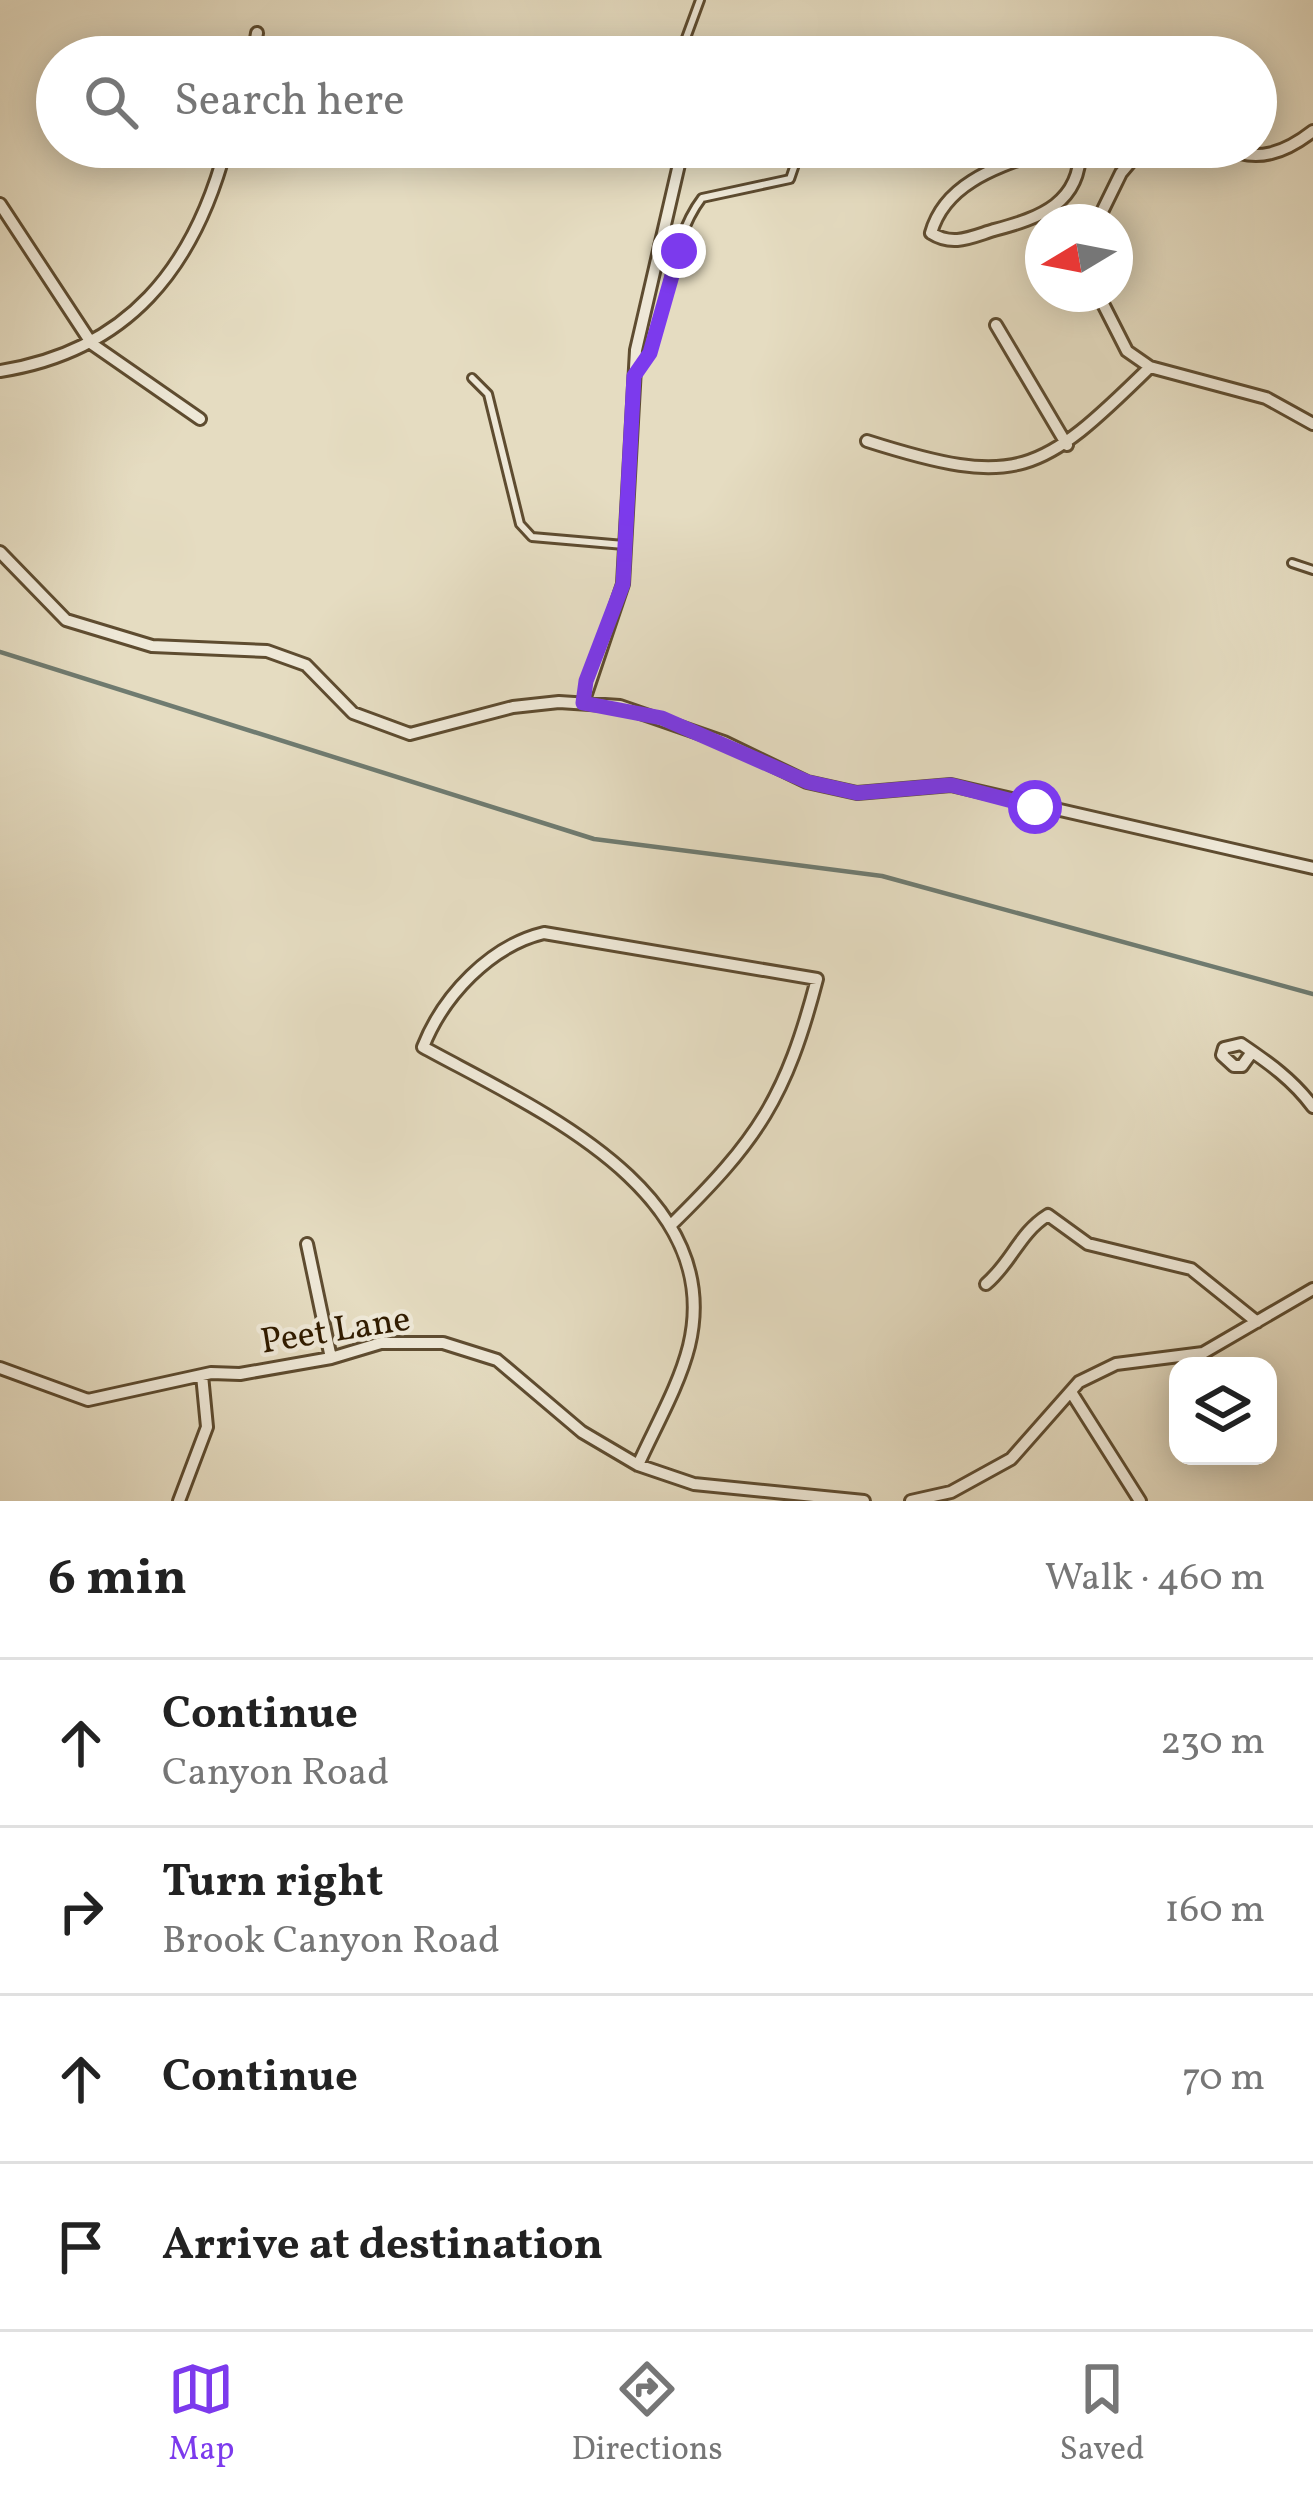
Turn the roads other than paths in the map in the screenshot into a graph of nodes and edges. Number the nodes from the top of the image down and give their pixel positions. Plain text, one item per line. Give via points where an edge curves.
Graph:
1 (700, 0) edge
2 (257, 33) dead end
3 (256, 36) edge
4 (687, 36) edge
5 (1313, 131) edge
6 (1277, 153) edge
7 (220, 168) edge
8 (679, 168) edge
9 (794, 168) edge
10 (1007, 168) edge
11 (1078, 168) edge
12 (1125, 168) edge
13 (0, 204) edge
14 (1105, 204) edge
15 (1106, 312) edge
16 (996, 325) dead end
17 (92, 344) junction
18 (1150, 367) junction
19 (0, 371) edge
20 (634, 376) junction
21 (472, 378) dead end
22 (200, 419) dead end
23 (1313, 424) edge
24 (867, 441) dead end
25 (1067, 445) junction
26 (624, 545) junction
27 (0, 552) edge
28 (1292, 563) dead end
29 (1313, 570) edge
30 (583, 703) junction
31 (1313, 868) edge
32 (1252, 1052) dead end
33 (1313, 1107) edge
34 (670, 1226) junction
35 (308, 1244) dead end
36 (986, 1284) dead end
37 (1313, 1289) edge
38 (1257, 1322) junction
39 (331, 1358) junction
40 (0, 1368) edge
41 (202, 1375) junction
42 (1071, 1392) junction
43 (638, 1466) junction
44 (786, 1497) edge
45 (179, 1501) edge
46 (864, 1501) edge
47 (911, 1501) edge
48 (1140, 1501) edge

1 - 4 lane
2 - 3 street
5 - 6 street
7 - 17 street via 181,259 124,322
8 - 20 street
9 - 20 lane via 790,179 702,198 687,218 650,353
10 - 11 street via 953,192 938,206 931,233 961,241 1022,225 1060,205
12 - 14 street
13 - 17 street
15 - 18 street via 1126,351
16 - 25 street
17 - 19 street
17 - 22 street
18 - 23 street via 1266,398
18 - 25 street
20 - 26 street
21 - 26 lane via 488,394 520,524 532,537
24 - 25 street via 930,461 1001,470
26 - 30 street via 623,584
27 - 30 street via 66,620 140,644 267,651 306,665 352,713 410,734 513,707
28 - 29 lane
30 - 31 street via 662,718 808,782 857,793 951,785
32 - 33 street
34 - 34 street via 761,1126 796,1054 817,979 544,933 512,941 434,1020 423,1047 604,1153 638,1181
34 - 43 street via 693,1300 689,1347
35 - 39 street
36 - 38 street via 1007,1267 1025,1229 1048,1216 1088,1244 1192,1269
37 - 38 street
38 - 42 street via 1203,1353 1116,1364
39 - 41 street, Peet Lane
39 - 43 street, Peet Lane via 418,1342 497,1360 582,1432
40 - 41 street, Peet Lane via 88,1400
41 - 45 street via 207,1427
42 - 47 street via 1010,1459 951,1492
42 - 48 street
43 - 44 street, Peet Lane via 694,1484
44 - 46 street, Peet Lane

